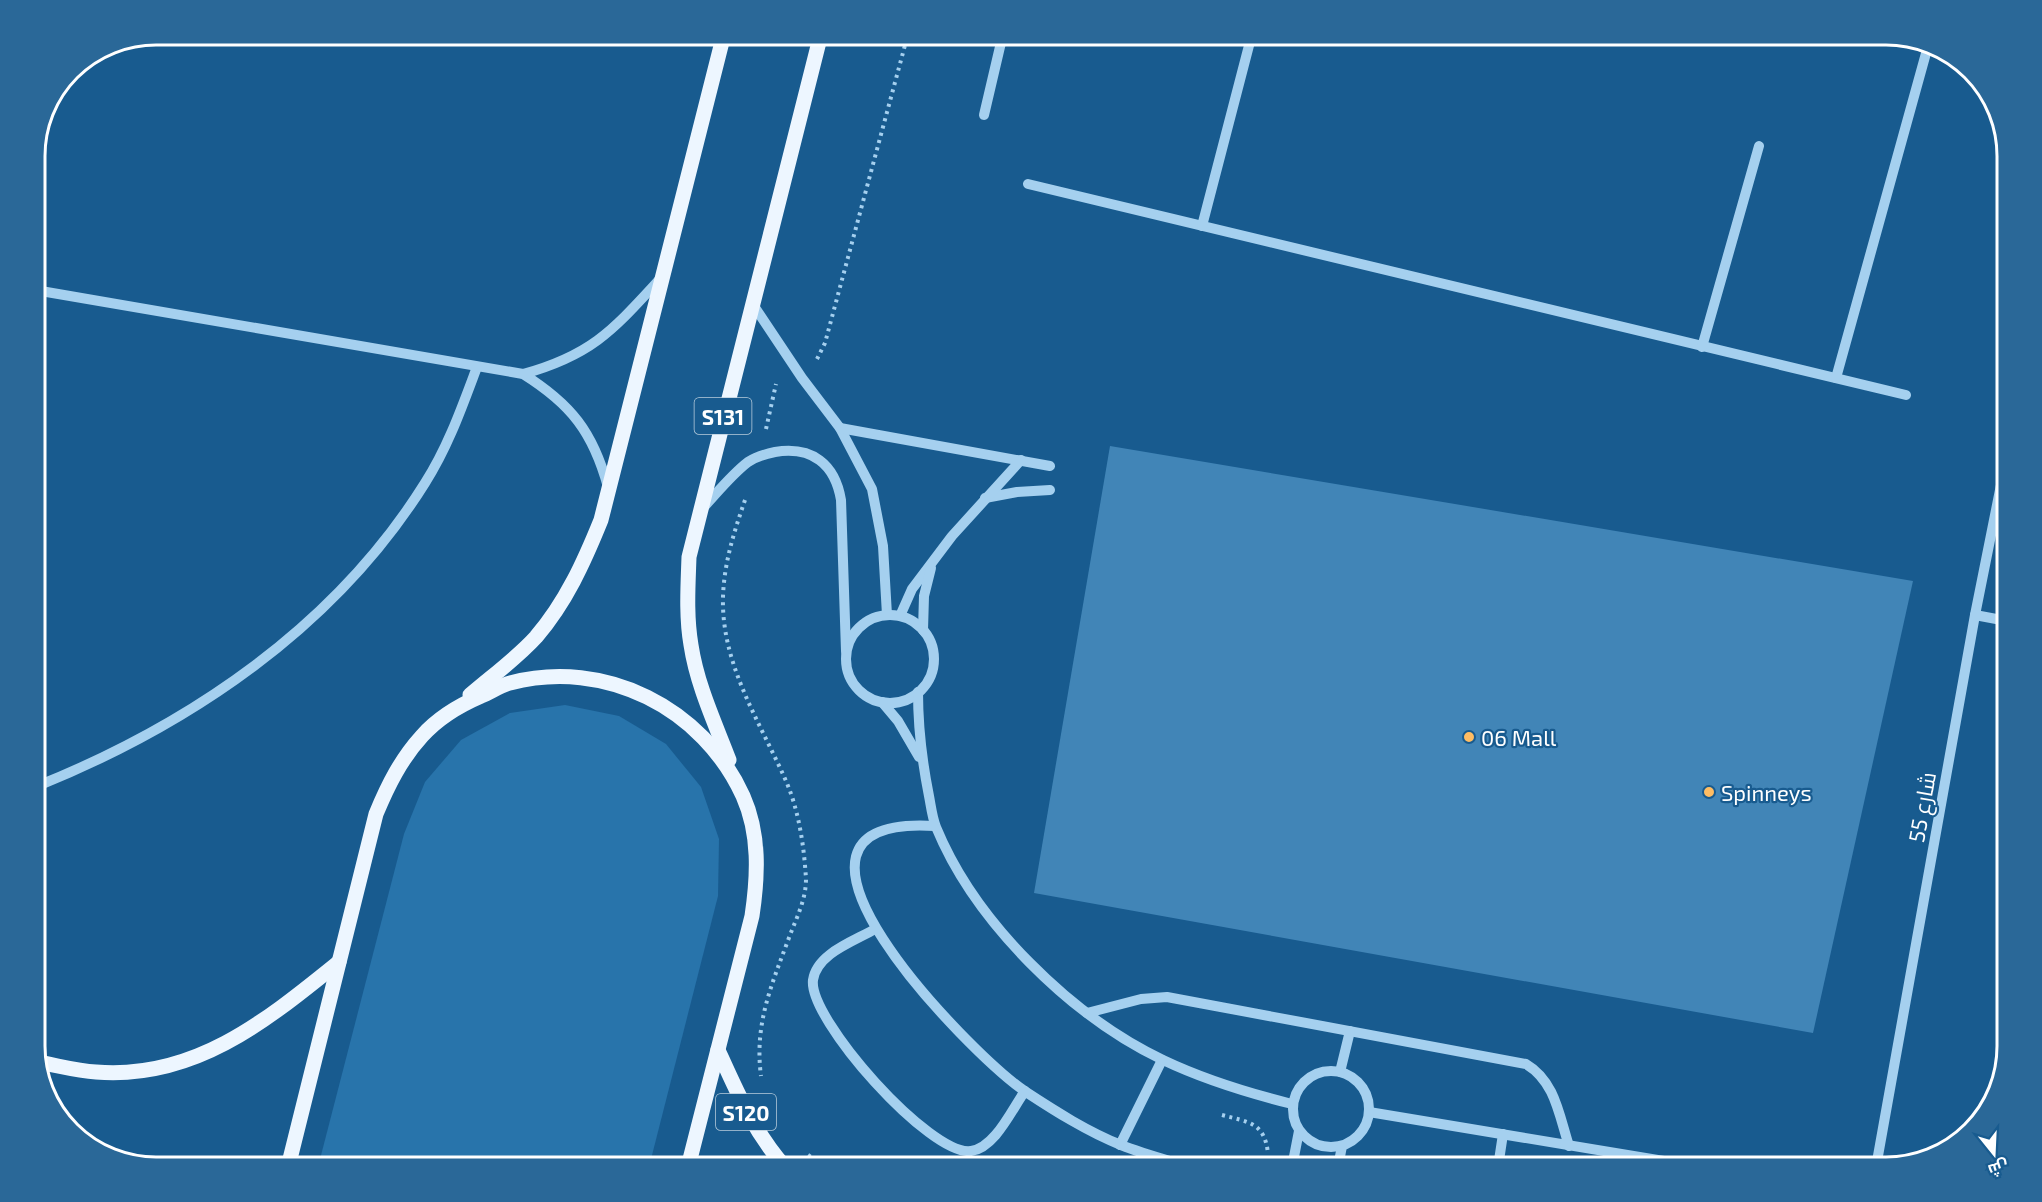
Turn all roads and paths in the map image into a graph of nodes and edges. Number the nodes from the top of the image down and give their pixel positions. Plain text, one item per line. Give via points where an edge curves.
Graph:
1 (721, 45) edge
2 (817, 45) edge
3 (905, 45) edge
4 (1000, 45) edge
5 (1249, 45) edge
6 (1926, 52) edge
7 (984, 115) dead end
8 (1759, 146) dead end
9 (1028, 184) dead end
10 (1202, 226) junction
11 (661, 278) junction
12 (45, 292) edge
13 (752, 303) junction
14 (1702, 347) junction
15 (477, 367) junction
16 (523, 374) junction
17 (802, 378) junction
18 (1836, 378) junction
19 (1906, 396) dead end
20 (840, 428) junction
21 (760, 455) junction
22 (1021, 460) junction
23 (1050, 466) dead end
24 (608, 488) junction
25 (1050, 490) dead end
26 (746, 496) dead end
27 (985, 498) junction
28 (1997, 505) edge
29 (698, 514) junction
30 (932, 565) junction
31 (887, 615) junction
32 (1975, 615) junction
33 (900, 616) junction
34 (1997, 619) edge
35 (923, 630) junction
36 (846, 651) junction
37 (918, 692) junction
38 (882, 702) junction
39 (458, 706) junction
40 (922, 762) junction
41 (45, 783) edge
42 (743, 796) junction
43 (935, 825) junction
44 (875, 929) junction
45 (339, 962) junction
46 (1087, 1013) junction
47 (1350, 1031) junction
48 (718, 1050) junction
49 (1162, 1060) junction
50 (47, 1064) edge
51 (1340, 1072) junction
52 (764, 1084) dead end
53 (1025, 1091) junction
54 (1292, 1104) junction
55 (1369, 1112) junction
56 (1222, 1115) dead end
57 (1299, 1131) junction
58 (1503, 1134) junction
59 (1120, 1145) junction
60 (1342, 1146) junction
61 (1569, 1146) junction
62 (804, 1152) dead end
63 (290, 1157) edge
64 (691, 1157) edge
65 (775, 1157) edge
66 (811, 1157) edge
67 (1158, 1157) edge
68 (1267, 1157) edge
69 (1294, 1157) edge
70 (1340, 1157) edge
71 (1500, 1157) edge
72 (1638, 1157) edge
73 (1878, 1157) edge

1 - 11 main road
2 - 13 main road, S131
3 - 17 path via 825,343
4 - 7 street
5 - 10 street
6 - 18 street
8 - 14 street
9 - 10 street
10 - 14 street
11 - 16 street via 610,333 569,358
11 - 24 main road
12 - 15 street
13 - 17 street
13 - 29 main road, S131
14 - 18 street
15 - 16 street
15 - 41 street via 454,427 426,482 383,543 339,591 247,672 188,712 90,765
16 - 24 street via 548,390 588,433
17 - 20 street
17 - 21 path via 778,373
18 - 19 street
20 - 22 street
20 - 31 street via 872,489
21 - 29 street via 748,462
21 - 36 street via 798,451 815,457 829,468 838,483
22 - 23 street
22 - 27 street
24 - 39 main road via 601,520 583,565 560,605 534,638
25 - 27 street
26 - 52 path via 727,561 723,599 726,629 747,701 791,797 800,827 806,881 802,905 758,1034
27 - 30 street
28 - 32 street, شارع 55
29 - 42 main road, S131 via 689,557 691,645 698,676
30 - 33 street via 912,589
30 - 35 street via 924,597
31 - 33 street
31 - 36 street via 860,626
32 - 34 street
32 - 73 street, شارع 55
33 - 35 street
35 - 37 street via 934,662 926,684
36 - 38 street via 850,678 869,698
37 - 38 street via 895,702
37 - 40 street
38 - 40 street
39 - 42 main road via 510,683 566,676 622,685 673,710 714,748
39 - 45 main road via 422,735 394,772 376,814
40 - 43 street
42 - 48 main road via 755,835 758,876 752,916
43 - 44 street via 887,830 871,836 860,849 854,866 856,884
43 - 46 street via 958,869 1009,940
44 - 53 street via 948,1022
44 - 53 street via 829,955 819,965 813,978 813,993 840,1040 876,1080 913,1119 959,1151 983,1146
45 - 50 main road via 264,1021 236,1039 191,1058 145,1071 96,1072
45 - 63 main road
46 - 47 street via 1141,999 1167,997
46 - 49 street
47 - 51 street
47 - 61 street via 1526,1064 1550,1087
48 - 64 main road
48 - 65 main road, S120 via 745,1110
49 - 54 street via 1247,1093
49 - 59 street
51 - 54 street via 1329,1070 1309,1077
51 - 55 street via 1362,1086
53 - 59 street
54 - 57 street
55 - 58 street
55 - 60 street via 1356,1139
56 - 68 path via 1260,1129 1266,1137
57 - 60 street via 1318,1146
57 - 69 street
58 - 61 street
58 - 71 street
59 - 67 street
60 - 70 street
61 - 72 street
62 - 66 path

